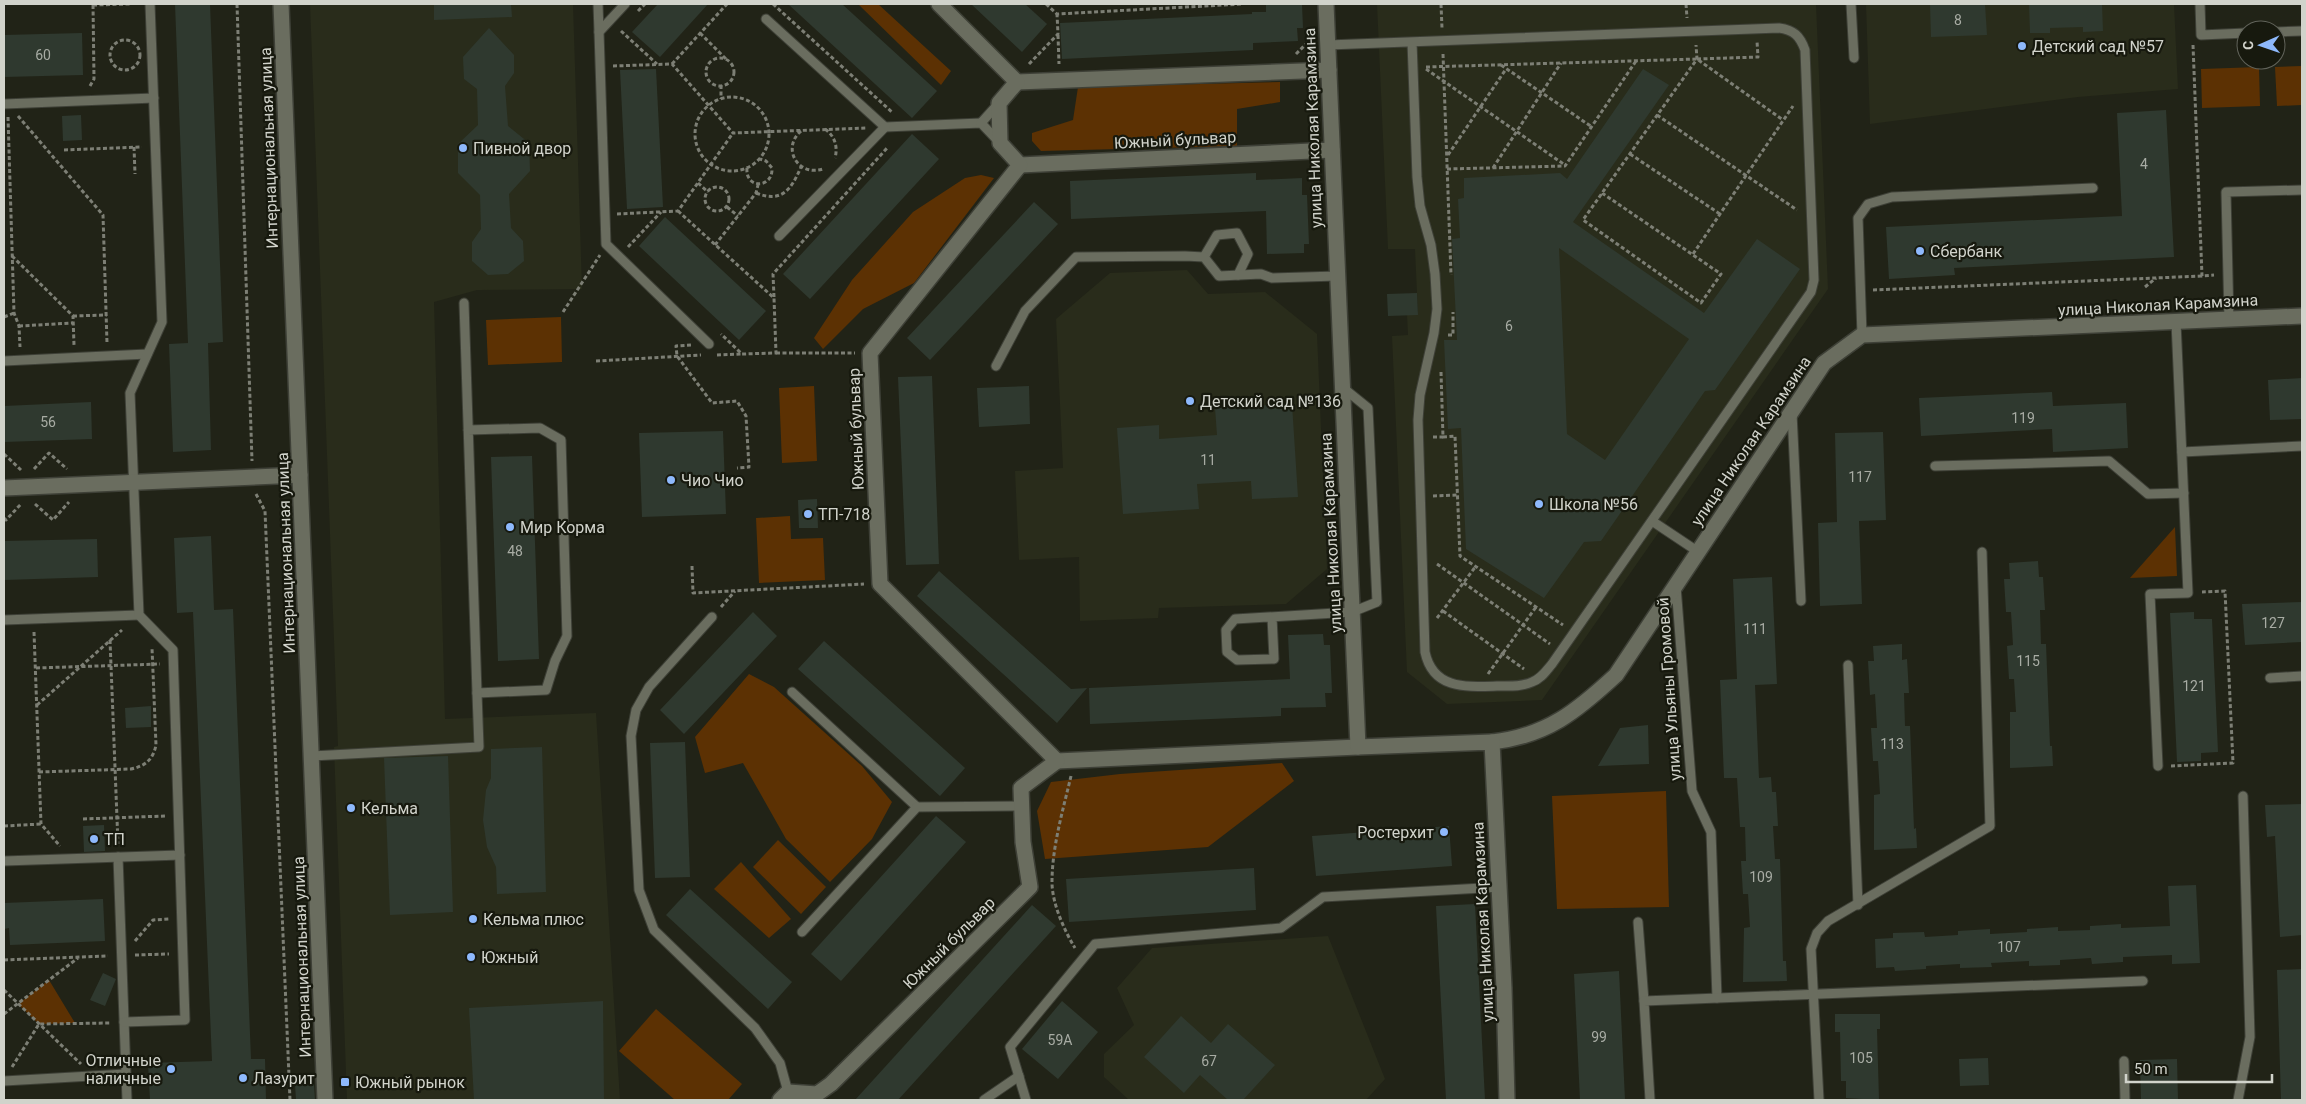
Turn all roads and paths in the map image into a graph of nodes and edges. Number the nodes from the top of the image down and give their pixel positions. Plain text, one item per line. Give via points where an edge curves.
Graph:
1 (92, 4) edge
2 (130, 4) edge
3 (150, 4) edge
4 (237, 4) edge
5 (281, 4) edge
6 (598, 4) edge
7 (625, 4) edge
8 (645, 4) edge
9 (727, 4) edge
10 (773, 4) edge
11 (939, 4) edge
12 (1046, 4) edge
13 (1242, 4) edge
14 (1326, 4) edge
15 (1441, 4) edge
16 (1852, 4) edge
17 (2200, 4) edge
18 (1057, 14) junction
19 (633, 17) dead end
20 (766, 19) dead end
21 (627, 24) dead end
22 (621, 31) junction
23 (2302, 31) edge
24 (598, 32) junction
25 (2286, 32) edge
26 (700, 33) junction
27 (2236, 33) edge
28 (1058, 34) junction
29 (2201, 34) junction
30 (616, 37) dead end
31 (1764, 39) dead end
32 (1442, 41) junction
33 (1412, 42) junction
34 (1696, 42) dead end
35 (1328, 45) junction
36 (611, 58) dead end
37 (1854, 58) dead end
38 (1697, 59) junction
39 (728, 61) junction
40 (1636, 61) junction
41 (1561, 63) junction
42 (658, 64) junction
43 (672, 64) junction
44 (1500, 65) junction
45 (611, 66) junction
46 (1443, 66) junction
47 (1059, 69) dead end
48 (1506, 69) junction
49 (128, 70) joint
50 (1329, 70) junction
51 (612, 76) dead end
52 (1020, 76) junction
53 (1444, 80) junction
54 (721, 86) junction
55 (1542, 93) junction
56 (154, 98) junction
57 (721, 99) junction
58 (80, 101) junction
59 (999, 103) junction
60 (6, 104) edge
61 (708, 106) junction
62 (1481, 106) junction
63 (1797, 109) dead end
64 (1657, 115) junction
65 (1783, 120) junction
66 (981, 123) junction
67 (889, 127) junction
68 (1592, 127) junction
69 (824, 129) junction
70 (802, 130) junction
71 (770, 131) junction
72 (1516, 131) junction
73 (733, 133) junction
74 (1000, 143) junction
75 (134, 147) junction
76 (155, 147) junction
77 (64, 150) dead end
78 (1332, 150) junction
79 (1630, 154) junction
80 (1446, 157) junction
81 (760, 159) junction
82 (711, 164) junction
83 (1020, 165) junction
84 (1565, 166) junction
85 (801, 167) junction
86 (747, 168) junction
87 (1493, 168) junction
88 (1447, 169) junction
89 (135, 174) dead end
90 (1746, 176) junction
91 (698, 183) junction
92 (758, 184) junction
93 (2093, 188) dead end
94 (2302, 190) edge
95 (708, 192) junction
96 (756, 192) junction
97 (1602, 193) junction
98 (616, 204) dead end
99 (1801, 204) dead end
100 (726, 207) junction
101 (678, 211) junction
102 (662, 212) junction
103 (617, 214) junction
104 (1720, 214) junction
105 (738, 216) junction
106 (617, 222) dead end
107 (779, 236) dead end
108 (606, 244) junction
109 (715, 245) junction
110 (628, 247) junction
111 (635, 254) dead end
112 (1693, 254) junction
113 (12, 256) junction
114 (1204, 257) junction
115 (1238, 275) junction
116 (2228, 275) junction
117 (1337, 276) junction
118 (1451, 276) dead end
119 (2202, 276) junction
120 (2156, 278) junction
121 (2146, 287) dead end
122 (1861, 291) junction
123 (774, 298) junction
124 (464, 303) dead end
125 (1452, 306) dead end
126 (563, 312) dead end
127 (14, 313) junction
128 (107, 315) junction
129 (73, 316) junction
130 (2302, 316) edge
131 (4, 317) edge
132 (2229, 320) junction
133 (2176, 322) junction
134 (73, 324) junction
135 (19, 326) junction
136 (713, 327) dead end
137 (1444, 335) dead end
138 (1862, 335) junction
139 (709, 344) dead end
140 (776, 353) junction
141 (870, 353) junction
142 (148, 354) junction
143 (742, 354) junction
144 (705, 355) dead end
145 (714, 355) dead end
146 (108, 356) junction
147 (677, 356) junction
148 (74, 358) junction
149 (20, 360) junction
150 (4, 361) edge
151 (596, 361) dead end
152 (996, 366) dead end
153 (1440, 370) dead end
154 (1342, 388) junction
155 (1792, 410) junction
156 (468, 430) junction
157 (1443, 437) junction
158 (1429, 438) dead end
159 (2302, 446) edge
160 (2182, 452) junction
161 (4, 454) edge
162 (1935, 466) dead end
163 (737, 468) dead end
164 (32, 470) dead end
165 (73, 474) dead end
166 (300, 475) junction
167 (27, 476) dead end
168 (252, 477) junction
169 (134, 482) junction
170 (4, 488) edge
171 (2184, 493) junction
172 (74, 495) dead end
173 (1458, 495) junction
174 (27, 497) dead end
175 (34, 503) dead end
176 (1431, 505) dead end
177 (4, 518) edge
178 (1652, 521) junction
179 (1697, 551) junction
180 (1982, 552) dead end
181 (692, 566) dead end
182 (1476, 566) junction
183 (1433, 569) dead end
184 (1464, 582) junction
185 (880, 584) junction
186 (1676, 584) junction
187 (736, 591) junction
188 (2188, 593) junction
189 (1801, 601) dead end
190 (1536, 607) junction
191 (1352, 612) junction
192 (1442, 612) junction
193 (1434, 614) dead end
194 (139, 615) junction
195 (712, 616) joint
196 (1272, 617) junction
197 (34, 619) junction
198 (4, 620) edge
199 (1523, 625) junction
200 (152, 627) junction
201 (1561, 633) dead end
202 (1557, 639) dead end
203 (110, 640) junction
204 (1553, 646) junction
205 (1548, 652) dead end
206 (1502, 654) junction
207 (174, 663) junction
208 (153, 664) junction
209 (1848, 665) dead end
210 (111, 666) junction
211 (79, 667) junction
212 (36, 668) junction
213 (1523, 675) dead end
214 (1496, 676) dead end
215 (2302, 676) edge
216 (2270, 678) dead end
217 (792, 692) dead end
218 (477, 693) junction
219 (37, 705) junction
220 (1492, 742) junction
221 (1358, 747) junction
222 (312, 756) junction
223 (1074, 760) junction
224 (1057, 761) junction
225 (2158, 766) joint
226 (115, 769) junction
227 (39, 772) junction
228 (2244, 796) dead end
229 (1021, 806) junction
230 (917, 807) junction
231 (179, 816) junction
232 (117, 818) junction
233 (84, 819) dead end
234 (41, 824) junction
235 (4, 826) edge
236 (180, 856) junction
237 (118, 857) junction
238 (70, 858) junction
239 (4, 861) edge
240 (1500, 887) junction
241 (1858, 905) junction
242 (182, 918) junction
243 (1638, 922) dead end
244 (802, 932) dead end
245 (183, 953) junction
246 (122, 956) junction
247 (79, 958) junction
248 (1082, 959) junction
249 (4, 960) edge
250 (2143, 981) dead end
251 (4, 990) edge
252 (1813, 994) junction
253 (1718, 998) junction
254 (1644, 1001) junction
255 (18, 1004) junction
256 (4, 1014) edge
257 (124, 1022) junction
258 (40, 1024) junction
259 (2124, 1061) dead end
260 (9, 1072) dead end
261 (126, 1074) junction
262 (94, 1076) junction
263 (1019, 1076) junction
264 (4, 1081) edge
265 (784, 1096) edge
266 (127, 1100) edge
267 (290, 1100) edge
268 (325, 1100) edge
269 (984, 1100) edge
270 (1026, 1100) edge
271 (1507, 1100) edge
272 (1650, 1100) edge
273 (1818, 1100) edge
274 (2125, 1100) edge
275 (2238, 1100) edge

1 - 2 path
1 - 58 path via 94,79
3 - 56 lane
4 - 168 path
5 - 166 street, Интернациональная улица
6 - 24 lane
7 - 24 lane
8 - 19 path
9 - 26 path
10 - 67 path via 893,111
11 - 52 street
12 - 18 path
13 - 18 path
14 - 35 street, улица Николая Карамзина
15 - 32 path
16 - 37 lane
17 - 29 lane
18 - 28 path
20 - 67 lane
21 - 22 path
22 - 30 path
22 - 42 path
23 - 25 lane
24 - 108 lane
26 - 39 path
26 - 43 path
27 - 29 lane
28 - 47 path
28 - 52 path
29 - 119 path via 2192,38
31 - 38 path via 1757,40 1758,57
32 - 33 lane
32 - 46 path
32 - 178 lane via 1780,28 1793,32 1802,43 1813,286
33 - 35 lane
33 - 178 lane via 1417,177 1420,206 1431,245 1436,300 1434,333 1420,395 1418,420 1425,652 1430,666 1443,679 1459,687 1525,685 1540,678
34 - 38 path
35 - 50 street, улица Николая Карамзина
36 - 45 path
38 - 40 path
38 - 64 path
38 - 65 path
39 - 54 path via 732,65 733,76
39 - 54 path via 724,58 713,60 706,68 707,78
40 - 41 path
40 - 68 path
41 - 44 path
41 - 55 path
42 - 43 path
42 - 45 path
43 - 61 path
44 - 46 path
44 - 48 path
45 - 51 path
46 - 53 path
46 - 53 path via 1423,67
48 - 55 path
48 - 62 path
49 - 49 path via 115,66 110,56 114,45 122,40 134,43 140,54 138,64
50 - 52 street
50 - 78 street, улица Николая Карамзина
52 - 59 street
53 - 62 path
53 - 80 path
54 - 57 path
55 - 68 path
55 - 72 path
56 - 58 lane
56 - 76 lane
57 - 61 path
57 - 71 path via 744,98 756,105 766,117
58 - 60 lane
59 - 66 lane
59 - 74 street
60 - 113 path
60 - 128 path via 103,215
61 - 73 path
61 - 82 path via 697,123 695,137 699,151
62 - 72 path
62 - 80 path
63 - 65 path via 1797,100
64 - 79 path
64 - 90 path
65 - 90 path
66 - 67 lane
66 - 74 lane
67 - 69 path
67 - 107 lane
67 - 123 path via 893,141 773,274
68 - 84 path
69 - 70 path
69 - 85 path via 835,141 835,158 831,164 817,171
70 - 71 path
70 - 85 path via 792,143 795,160
71 - 73 path
71 - 81 path via 768,146
72 - 84 path
72 - 87 path
73 - 82 path
74 - 83 street
75 - 76 path
75 - 77 path
75 - 89 path
76 - 142 lane via 162,322
78 - 83 street, Южный бульвар
78 - 117 street, улица Николая Карамзина
79 - 97 path
79 - 104 path
80 - 88 path
81 - 86 path
81 - 92 path via 769,164 772,173 767,182
82 - 86 path via 734,172
82 - 91 path
83 - 141 street, Южный бульвар
84 - 87 path
85 - 96 path via 793,185 783,194 767,197
86 - 92 path via 749,180
87 - 88 path
88 - 118 path
90 - 99 path via 1802,213
90 - 104 path
91 - 95 path
91 - 101 path
92 - 96 path
93 - 122 lane via 1892,197 1868,204 1858,218
94 - 116 lane via 2226,192
95 - 100 path via 709,207 717,211
95 - 100 path via 718,187 726,191 730,200
96 - 105 path
97 - 112 path
97 - 112 path via 1583,220 1701,303 1721,274
98 - 103 path
100 - 105 path
101 - 102 path
101 - 109 path
102 - 103 path
102 - 110 path
103 - 106 path
104 - 112 path
105 - 109 path
108 - 110 path via 618,238
108 - 126 path
108 - 139 lane
109 - 123 path
110 - 111 path
113 - 127 path
113 - 129 path
114 - 115 lane via 1219,276
114 - 115 lane via 1217,235 1237,233 1248,254
114 - 152 lane via 1076,256 1025,311
115 - 117 lane via 1261,274 1272,278
116 - 119 path
116 - 132 lane
117 - 154 street, улица Николая Карамзина
119 - 120 path
120 - 121 path
120 - 122 path
122 - 138 lane
123 - 140 path
124 - 156 lane
125 - 137 path via 1453,335
127 - 131 path
127 - 135 path
128 - 129 path
128 - 146 path
129 - 134 path
130 - 132 street, улица Николая Карамзина
132 - 133 street, улица Николая Карамзина
133 - 138 street, улица Николая Карамзина
133 - 160 lane
134 - 135 path
134 - 148 path
135 - 149 path
136 - 143 path
138 - 155 street, улица Николая Карамзина via 1824,364
140 - 141 path
140 - 143 path
141 - 185 street, Южный бульвар
142 - 146 lane
142 - 169 lane via 130,392
143 - 145 path
144 - 147 path
146 - 148 lane
147 - 151 path
147 - 163 path via 712,403 736,401 746,416 749,467
148 - 149 lane
149 - 150 lane
153 - 157 path
154 - 191 street, улица Николая Карамзина
154 - 191 lane via 1368,408 1377,602
155 - 179 street, улица Николая Карамзина
155 - 189 lane
156 - 218 lane
156 - 218 lane via 540,428 561,440 567,636 546,690
157 - 158 path
157 - 173 path via 1455,436
159 - 160 lane
160 - 171 lane
161 - 167 path
162 - 171 lane via 2109,461 2148,494
164 - 165 path via 49,453
166 - 168 street
166 - 222 street, Интернациональная улица
168 - 169 street
168 - 267 path via 253,488 265,511
169 - 170 street
169 - 194 lane
171 - 188 lane
172 - 175 path via 53,520
173 - 176 path via 1431,496
173 - 182 path via 1460,556
174 - 177 path via 6,520
178 - 179 lane
179 - 186 street, улица Николая Карамзина
180 - 241 lane via 1990,826
181 - 187 path via 693,593
182 - 184 path
182 - 190 path
183 - 184 path via 1433,561
184 - 192 path
184 - 199 path
185 - 187 path
185 - 224 street
186 - 220 street, улица Николая Карамзина via 1616,675 1587,702 1544,729 1523,737
186 - 253 lane, улица Ульяны Громовой via 1692,791 1711,832
187 - 195 path
188 - 225 lane via 2150,594
188 - 225 path via 2224,591 2232,763
190 - 199 path
190 - 201 path via 1566,627
191 - 196 lane
191 - 221 street, улица Николая Карамзина
192 - 193 path via 1434,622
192 - 206 path
194 - 197 lane
194 - 200 lane
194 - 203 path
195 - 265 lane via 649,687 636,710 631,736 639,890 654,930 755,1028 780,1063
196 - 196 lane via 1235,619 1226,630 1226,652 1237,660 1274,660
197 - 198 lane
197 - 212 path
199 - 204 path
199 - 206 path
200 - 207 lane via 173,650
200 - 208 path
202 - 204 path
203 - 210 path
203 - 211 path
204 - 205 path
206 - 213 path via 1529,673
206 - 214 path via 1486,676
207 - 208 path
207 - 231 lane
208 - 210 path
208 - 226 path via 154,754 141,767
209 - 241 lane
210 - 211 path
210 - 226 path
211 - 212 path
211 - 219 path
212 - 219 path
215 - 216 lane
217 - 230 lane
218 - 222 lane via 479,747
219 - 227 path
220 - 221 street, улица Николая Карамзина
220 - 240 street, улица Николая Карамзина
221 - 223 street
222 - 268 street, Интернациональная улица
223 - 224 street
223 - 248 path via 1056,840 1052,884 1063,929
224 - 229 street, Южный бульвар via 1021,788
226 - 227 path
226 - 232 path
227 - 234 path
228 - 275 lane via 2250,1037
229 - 230 lane
229 - 265 street, Южный бульвар via 1022,842 1030,887 831,1084 817,1094
230 - 244 lane
231 - 232 path
231 - 236 lane
232 - 233 path
232 - 237 path
234 - 235 path
234 - 238 path
236 - 237 lane
236 - 242 lane
237 - 238 lane
237 - 246 lane
238 - 239 lane
240 - 248 lane via 1323,897 1281,928 1094,944
240 - 271 street, улица Николая Карамзина
241 - 252 lane via 1828,920 1817,933 1811,949
242 - 245 lane
242 - 246 path via 153,920
243 - 254 lane
245 - 246 path
245 - 257 lane via 185,1020
246 - 247 path
246 - 257 lane
247 - 249 path
247 - 255 path
248 - 263 lane via 1010,1047
250 - 252 lane
251 - 255 path
252 - 253 lane
252 - 273 lane
253 - 254 lane
254 - 272 lane
255 - 256 path
255 - 258 path
257 - 258 path
257 - 261 lane
258 - 260 path
258 - 262 path
259 - 274 lane
261 - 262 lane
261 - 266 lane
262 - 264 lane
263 - 269 lane
263 - 270 lane

